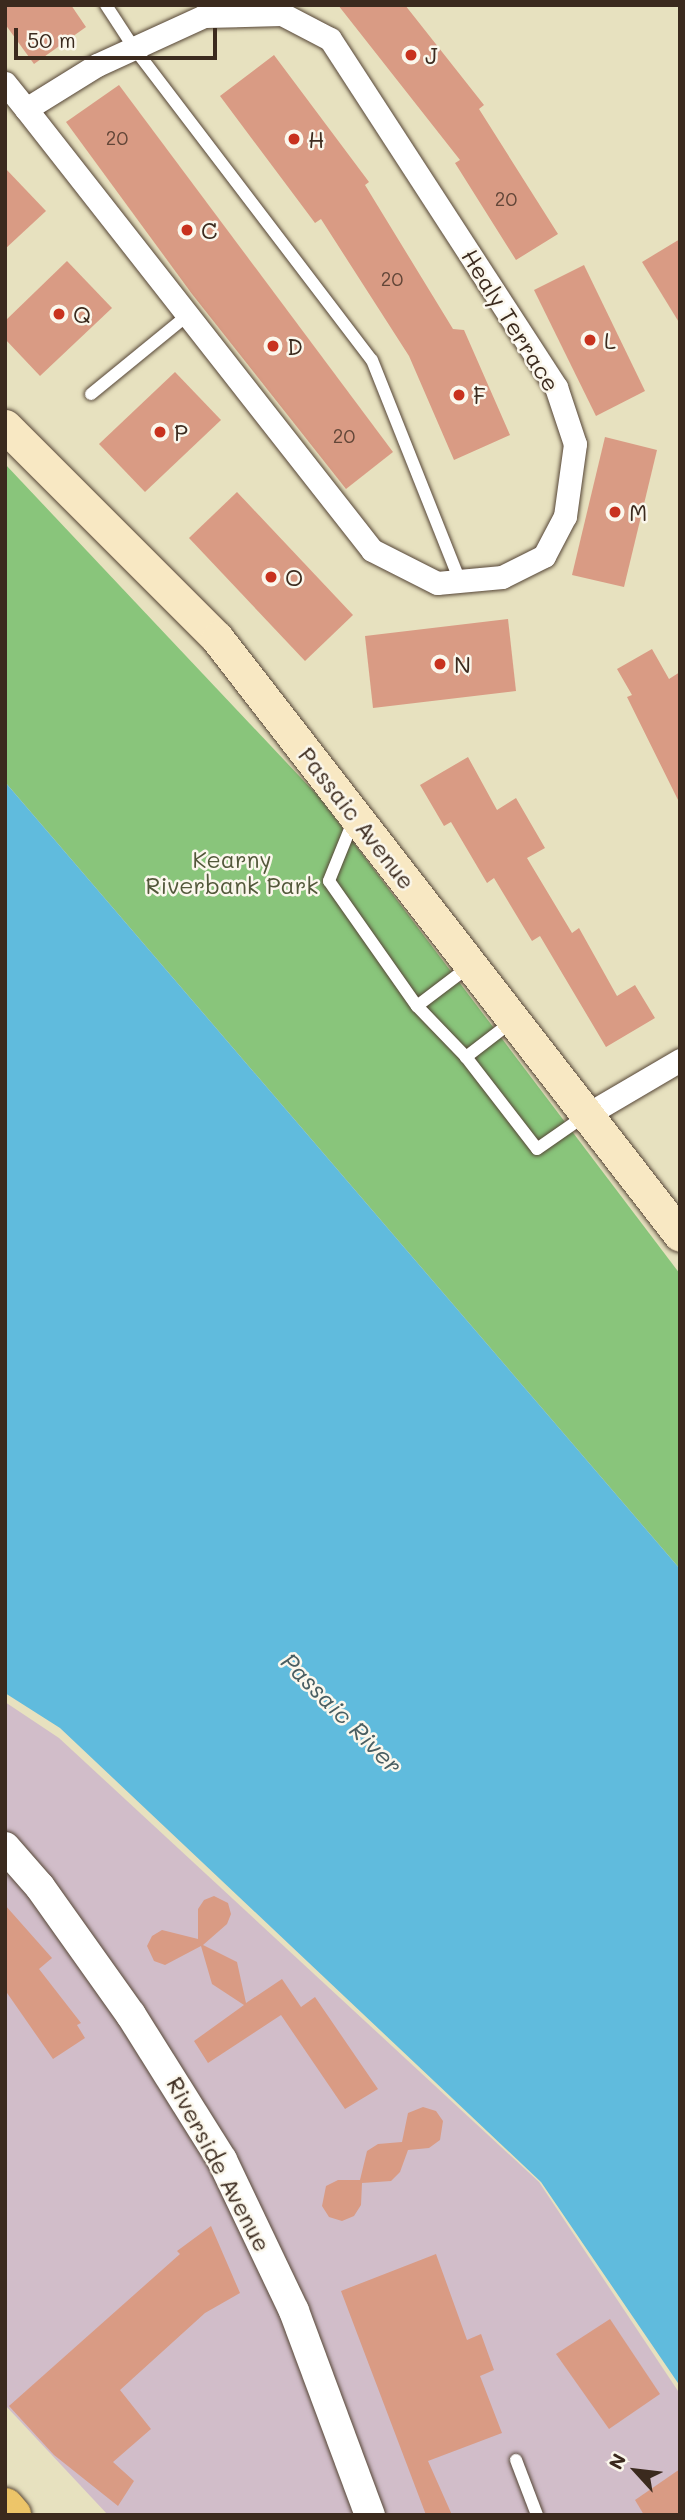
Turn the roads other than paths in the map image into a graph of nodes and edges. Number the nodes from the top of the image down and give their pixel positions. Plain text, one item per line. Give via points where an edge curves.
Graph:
1 (106, 5) edge
2 (134, 48) junction
3 (13, 98) edge
4 (188, 315) junction
5 (92, 394) dead end
6 (5, 426) edge
7 (460, 581) junction
8 (355, 816) junction
9 (471, 964) junction
10 (417, 1006) junction
11 (514, 1020) junction
12 (466, 1057) junction
13 (680, 1060) edge
14 (588, 1114) junction
15 (680, 1235) edge
16 (5, 1847) edge
17 (516, 2460) dead end
18 (370, 2515) edge
19 (537, 2515) edge

1 - 2 lane
2 - 3 street, Healy Terrace
2 - 7 lane via 372,360
2 - 7 street, Healy Terrace via 204,16 282,14 330,38 556,387 575,444 565,516 544,556 502,577
3 - 4 street, Healy Terrace
4 - 5 lane
4 - 7 street, Healy Terrace via 372,550 437,583
6 - 8 main road, Passaic Avenue via 217,638
8 - 9 main road, Passaic Avenue
8 - 10 lane via 329,881
9 - 10 lane
9 - 11 main road, Passaic Avenue
10 - 12 lane
11 - 12 lane
11 - 14 main road, Passaic Avenue
12 - 14 lane via 537,1149
13 - 14 street
14 - 15 main road, Passaic Avenue
16 - 18 street, Riverside Avenue via 40,1887 131,2015 222,2160 294,2311
17 - 19 lane

